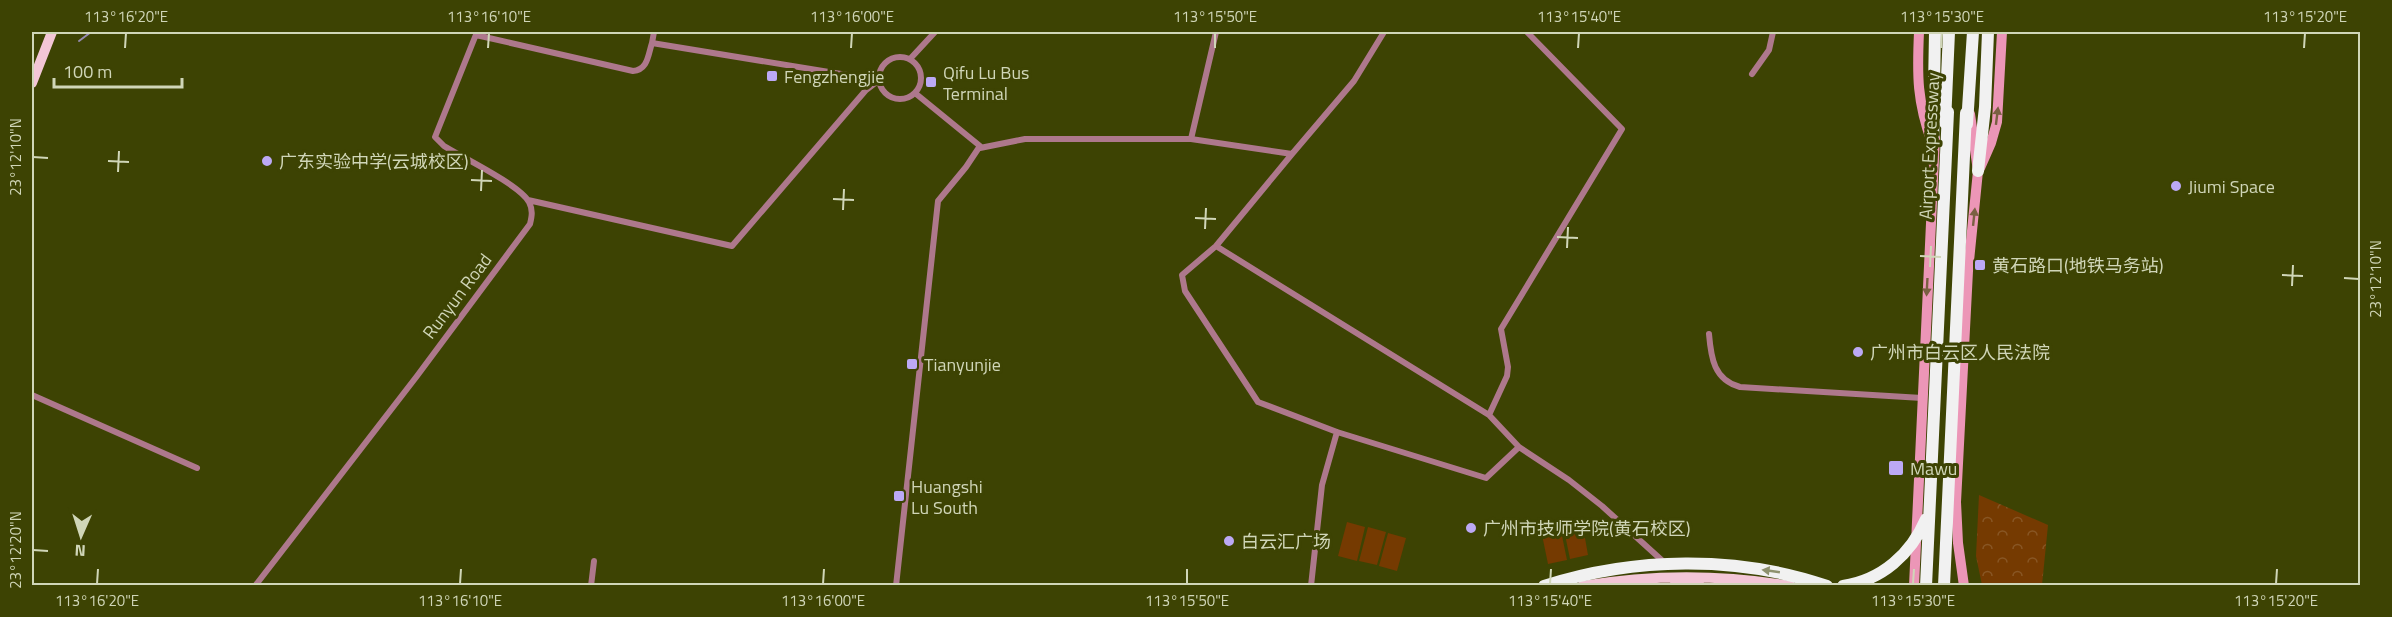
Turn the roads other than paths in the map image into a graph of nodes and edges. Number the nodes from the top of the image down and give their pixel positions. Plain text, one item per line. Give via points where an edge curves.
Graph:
1 (52, 32) edge
2 (654, 32) edge
3 (935, 32) edge
4 (1216, 32) edge
5 (1384, 32) edge
6 (1527, 32) edge
7 (1773, 32) edge
8 (1919, 32) edge
9 (1935, 32) edge
10 (1951, 32) edge
11 (1972, 32) edge
12 (1988, 32) edge
13 (2002, 32) edge
14 (477, 33) edge
15 (652, 43) junction
16 (910, 59) junction
17 (1752, 74) dead end
18 (879, 80) junction
19 (32, 83) edge
20 (915, 93) junction
21 (1946, 100) junction
22 (1970, 107) junction
23 (1191, 139) junction
24 (1933, 145) junction
25 (980, 148) junction
26 (1292, 154) junction
27 (1978, 171) junction
28 (1946, 193) junction
29 (528, 200) junction
30 (1216, 246) junction
31 (1947, 325) junction
32 (1709, 334) dead end
33 (32, 395) edge
34 (1922, 399) junction
35 (1488, 415) junction
36 (1337, 432) junction
37 (1519, 447) junction
38 (197, 468) dead end
39 (1956, 485) junction
40 (1918, 486) junction
41 (1932, 504) junction
42 (594, 561) dead end
43 (1666, 565) junction
44 (1687, 580) edge
45 (255, 585) edge
46 (591, 585) edge
47 (896, 585) edge
48 (1311, 585) edge
49 (1544, 585) edge
50 (1582, 585) edge
51 (1674, 585) edge
52 (1700, 585) edge
53 (1791, 585) edge
54 (1827, 585) edge
55 (1844, 585) edge
56 (1914, 585) edge
57 (1926, 585) edge
58 (1934, 585) edge
59 (1944, 585) edge
60 (1949, 585) edge
61 (1964, 585) edge

1 - 19 main road
2 - 15 street
3 - 16 street
4 - 23 street
5 - 26 street via 1354,81
6 - 35 street via 1622,129 1501,329 1508,366
7 - 17 street via 1769,50
8 - 24 main road via 1918,93
9 - 24 highway
10 - 21 highway
10 - 57 highway, Airport Expressway, bridge
11 - 22 highway
11 - 59 highway, Airport Expressway, bridge
12 - 27 highway
27 -> 13 main road via 1997,122
14 - 15 street via 633,70 645,67
14 - 29 street via 435,137
15 - 18 street
16 - 18 street via 897,57 886,62
16 - 20 street via 921,76
18 - 20 street via 885,93 895,99
18 - 29 street via 866,90 732,246
20 - 25 street
21 - 24 main road
21 - 28 highway
22 - 27 main road
22 - 31 highway
23 - 25 street via 1025,139
23 - 26 street
24 - 28 main road
24 -> 34 main road
25 - 47 street via 938,201
26 - 30 street
39 -> 27 main road
28 - 31 highway
29 - 45 street, Runyun Road via 533,213 530,224
30 - 35 street
30 - 36 street via 1182,275 1185,291 1258,402
31 - 41 highway, bridge
31 - 60 highway, bridge
32 - 34 street via 1714,366 1731,385
33 - 38 street
34 - 40 main road
35 - 37 street
36 - 37 street via 1486,478
36 - 48 street via 1322,485
37 - 43 street via 1602,506
39 - 40 main road via 1944,492
39 - 61 main road
40 - 56 main road
41 - 55 highway, bridge via 1907,551 1881,573
41 - 58 highway, bridge
42 - 46 street
43 - 49 highway via 1594,572
54 -> 43 highway via 1773,571
44 - 50 main road via 1648,577
44 - 51 main road
44 - 52 main road
44 - 53 main road via 1734,578

